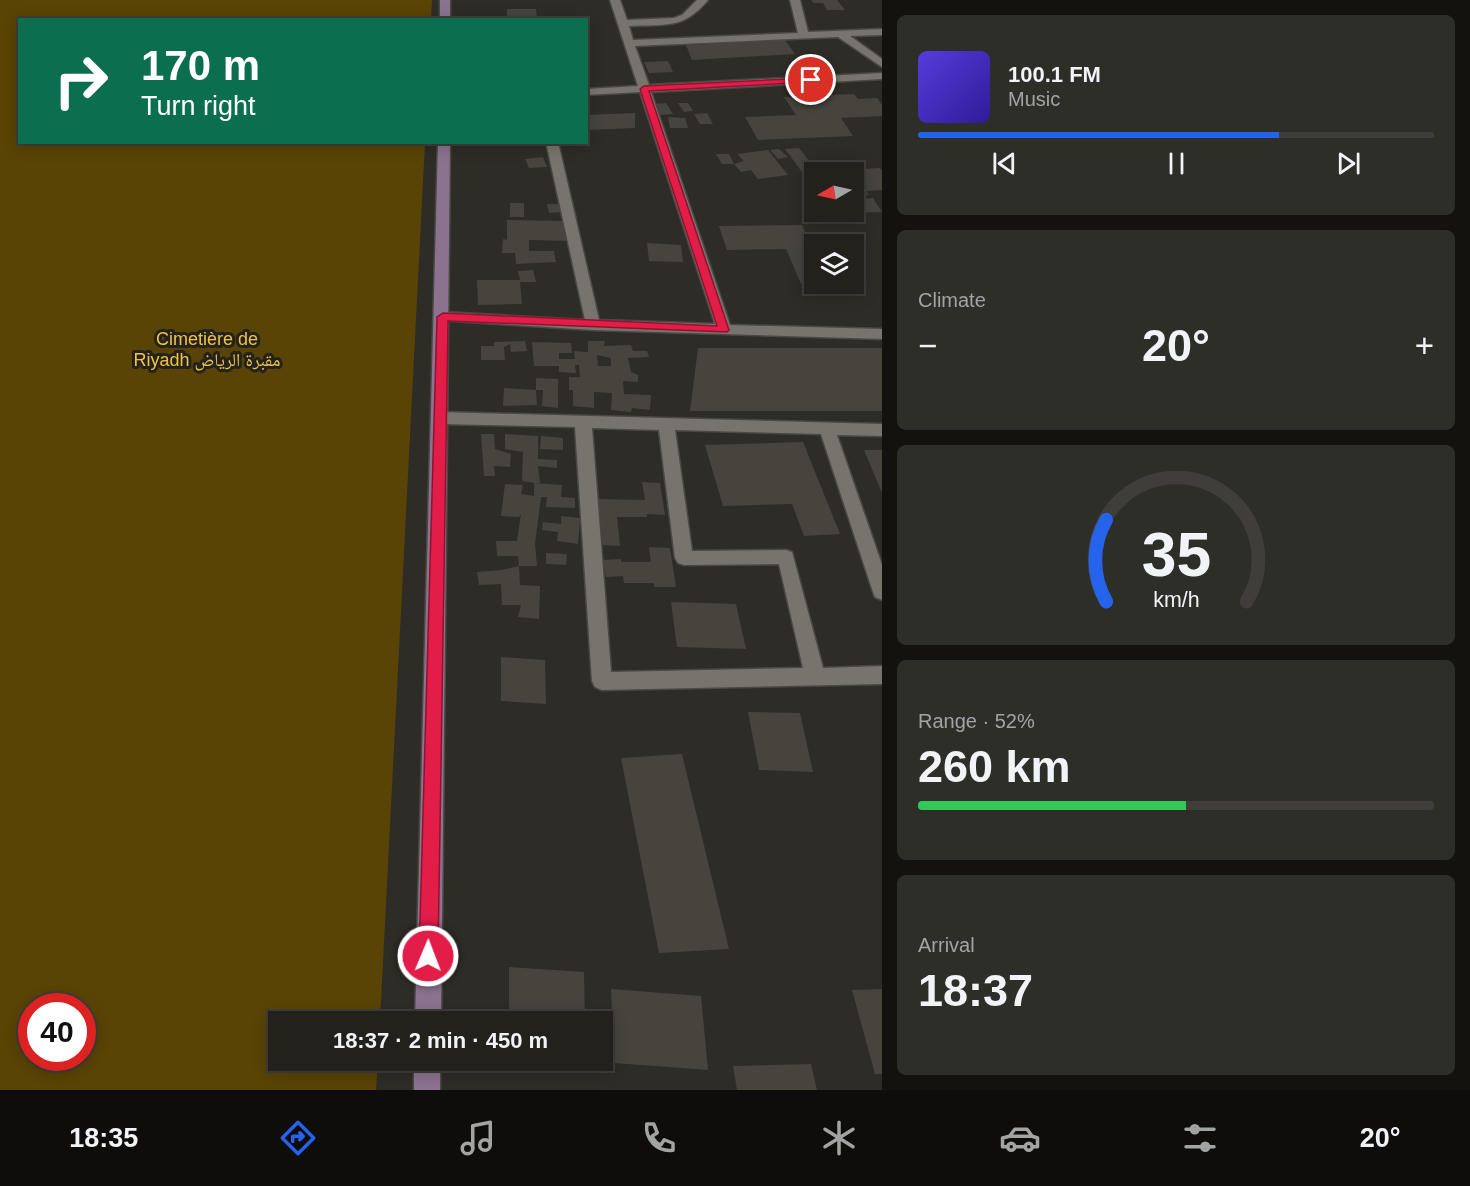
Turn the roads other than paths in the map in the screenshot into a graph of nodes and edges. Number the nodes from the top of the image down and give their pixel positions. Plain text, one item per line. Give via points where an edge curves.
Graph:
1 (445, 0) edge
2 (615, 0) edge
3 (703, 0) edge
4 (795, 0) edge
5 (445, 18) edge
6 (623, 23) junction
7 (882, 32) edge
8 (839, 33) junction
9 (804, 35) junction
10 (629, 42) junction
11 (882, 63) edge
12 (882, 76) edge
13 (644, 89) junction
14 (588, 92) edge
15 (444, 144) edge
16 (552, 144) edge
17 (443, 317) junction
18 (594, 326) junction
19 (723, 330) junction
20 (882, 334) edge
21 (440, 418) junction
22 (583, 422) junction
23 (666, 424) junction
24 (827, 428) junction
25 (882, 430) edge
26 (882, 592) edge
27 (882, 675) edge
28 (814, 677) junction
29 (428, 1011) edge
30 (427, 1071) edge
31 (427, 1090) edge

1 - 5 street
2 - 6 street
3 - 6 street via 686,17 675,21
4 - 9 street
6 - 10 street
7 - 8 street
8 - 9 street
8 - 11 street
9 - 10 street
10 - 13 street
12 - 13 street
13 - 14 street
13 - 19 street
15 - 17 street
16 - 18 street
17 - 18 street
17 - 21 street
18 - 19 street
19 - 20 street
21 - 22 street
21 - 29 street
22 - 23 street
22 - 28 street via 602,681
23 - 24 street
23 - 28 street via 684,558 786,557
24 - 25 street
24 - 26 street
27 - 28 street
30 - 31 street

